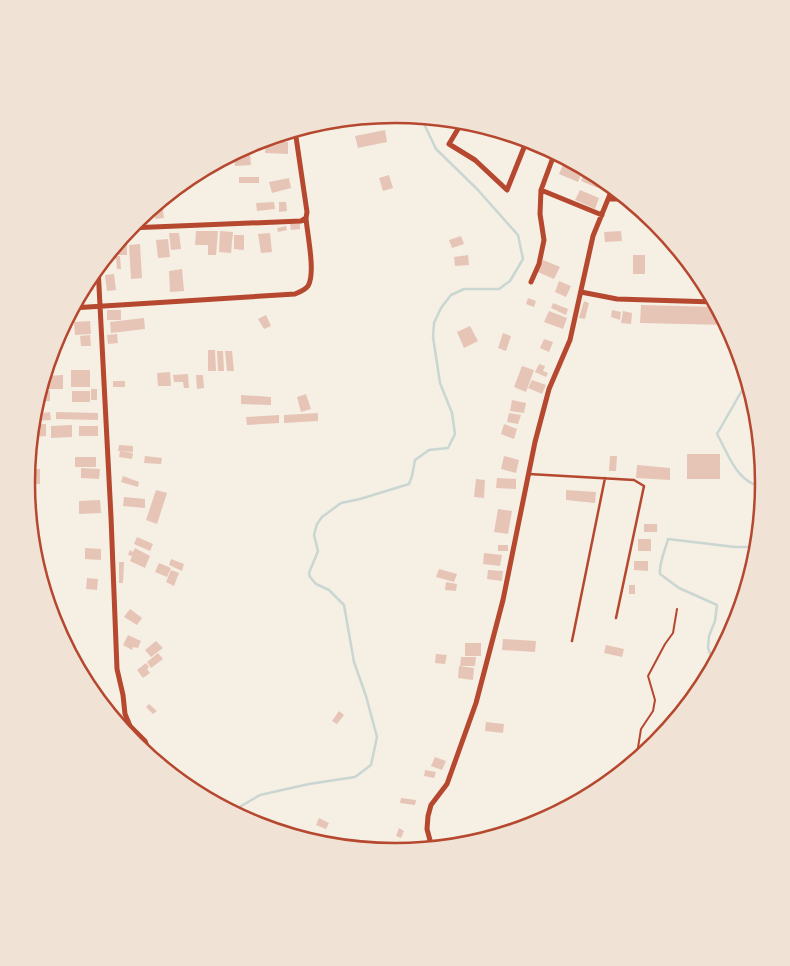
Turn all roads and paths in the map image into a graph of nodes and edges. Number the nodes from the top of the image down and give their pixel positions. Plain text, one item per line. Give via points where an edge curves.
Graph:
1 (458, 129) edge
2 (295, 137) edge
3 (524, 147) edge
4 (552, 159) edge
5 (541, 190) junction
6 (610, 195) edge
7 (609, 199) junction
8 (616, 199) edge
9 (602, 215) junction
10 (306, 218) junction
11 (141, 228) edge
12 (99, 279) edge
13 (531, 282) dead end
14 (581, 292) junction
15 (706, 302) edge
16 (100, 306) junction
17 (81, 307) edge
18 (529, 474) junction
19 (605, 478) junction
20 (677, 609) dead end
21 (616, 618) dead end
22 (572, 641) dead end
23 (146, 743) edge
24 (638, 749) edge
25 (430, 841) edge

1 - 3 street via 449,144 475,160 507,190
2 - 10 street
4 - 5 street
5 - 9 street
5 - 13 street via 544,240
6 - 7 street
7 - 8 street
7 - 9 street
9 - 14 street via 593,236
10 - 11 street via 301,221
10 - 16 street via 311,274 304,290 294,294
12 - 16 street
14 - 15 street via 618,299
14 - 18 street via 570,340 549,389
16 - 17 street
16 - 23 street via 117,669 130,726
18 - 19 lane
18 - 25 street via 503,600 476,703 448,784 431,804 427,828
19 - 21 lane via 634,480 644,486
19 - 22 lane
20 - 24 path via 674,633 648,676 655,700 653,711 641,729

